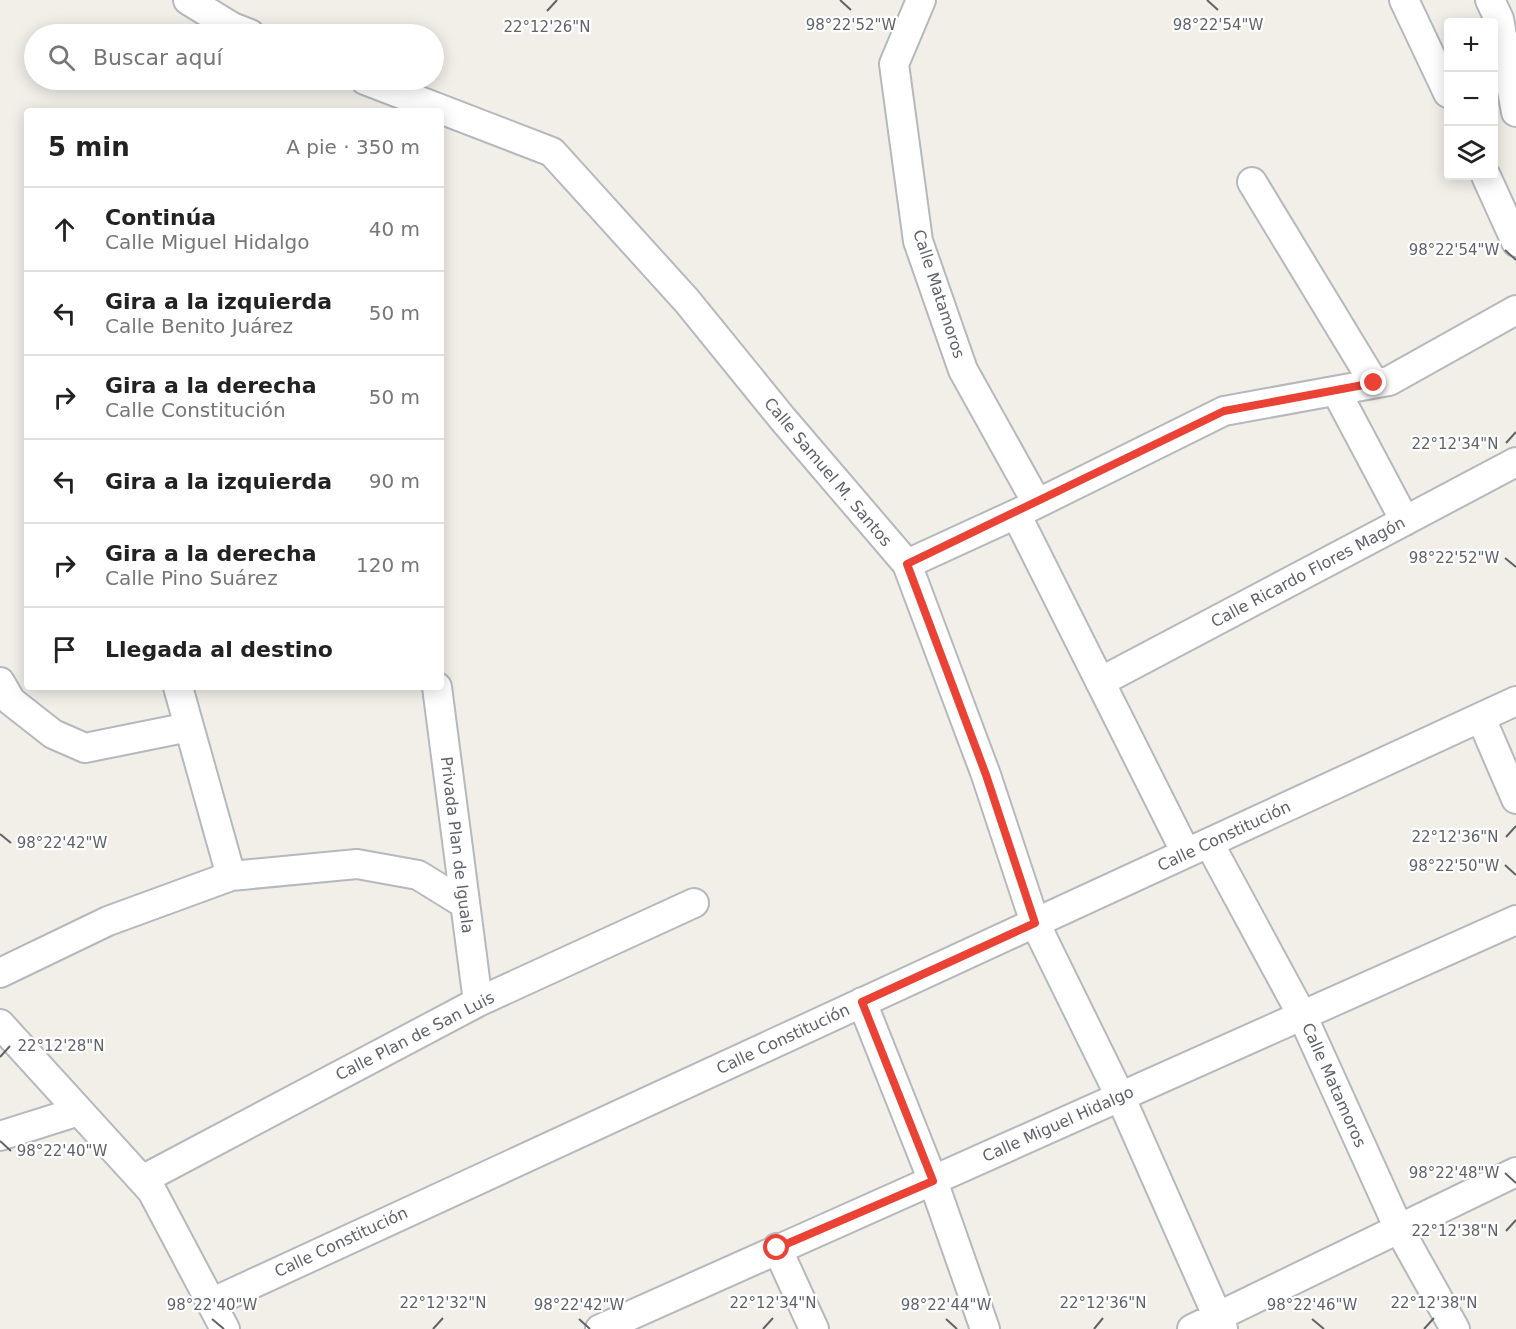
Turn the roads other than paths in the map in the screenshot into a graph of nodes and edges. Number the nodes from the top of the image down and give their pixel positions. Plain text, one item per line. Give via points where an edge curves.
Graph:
1 (188, 0) edge
2 (921, 0) edge
3 (1404, 0) edge
4 (1502, 13) edge
5 (227, 24) edge
6 (1444, 83) edge
7 (391, 90) edge
8 (438, 108) edge
9 (444, 110) edge
10 (1516, 112) edge
11 (1488, 180) edge
12 (1252, 182) dead end
13 (1516, 242) edge
14 (1516, 310) edge
15 (1374, 383) junction
16 (1336, 391) junction
17 (1516, 462) edge
18 (1026, 509) junction
19 (1405, 521) junction
20 (907, 564) junction
21 (0, 682) edge
22 (1100, 682) junction
23 (179, 690) edge
24 (436, 690) edge
25 (1516, 701) edge
26 (1481, 718) junction
27 (189, 727) junction
28 (1516, 799) edge
29 (1197, 848) junction
30 (231, 876) junction
31 (694, 903) dead end
32 (465, 904) junction
33 (1516, 920) edge
34 (1035, 923) junction
35 (0, 973) edge
36 (478, 1002) junction
37 (862, 1002) junction
38 (1302, 1015) junction
39 (0, 1024) edge
40 (1120, 1096) junction
41 (79, 1111) junction
42 (0, 1136) edge
43 (1516, 1172) edge
44 (142, 1180) junction
45 (933, 1181) junction
46 (1399, 1229) junction
47 (777, 1248) junction
48 (213, 1302) junction
49 (1210, 1325) edge
50 (225, 1329) edge
51 (600, 1329) edge
52 (814, 1329) edge
53 (985, 1329) edge
54 (1455, 1329) edge

1 - 5 street
2 - 18 street, Calle Matamoros via 894,64 918,241 963,370
3 - 6 street
4 - 10 street
7 - 8 street, Calle Samuel M. Santos
9 - 20 street, Calle Samuel M. Santos via 552,152 687,301
11 - 13 street
12 - 15 street
14 - 15 street via 1389,381
15 - 16 street
16 - 18 street via 1224,411
16 - 19 street
17 - 19 street, Calle Ricardo Flores Magón
18 - 20 street
18 - 22 street, Calle Matamoros
19 - 22 street, Calle Ricardo Flores Magón
20 - 34 street, Calle Samuel M. Santos via 986,775
21 - 27 street via 11,701 53,735 85,748
22 - 29 street, Calle Matamoros
23 - 27 street
24 - 32 street, Privada Plan de Iguala
25 - 26 street, Calle Constitución
26 - 28 street
26 - 29 street, Calle Constitución
27 - 30 street
29 - 34 street, Calle Constitución
29 - 38 street, Calle Matamoros
30 - 32 street via 357,864 418,875
30 - 35 street via 108,921
31 - 36 street, Calle Plan de San Luis
32 - 36 street, Privada Plan de Iguala
33 - 38 street, Calle Miguel Hidalgo
34 - 37 street, Calle Constitución
34 - 40 street, Calle Samuel M. Santos
36 - 44 street, Calle Plan de San Luis
37 - 45 street
37 - 48 street, Calle Constitución
38 - 40 street, Calle Miguel Hidalgo
38 - 46 street, Calle Matamoros
39 - 41 street
40 - 45 street, Calle Miguel Hidalgo
40 - 49 street, Calle Samuel M. Santos
41 - 42 street
41 - 44 street
43 - 46 street
44 - 48 street via 152,1191
45 - 47 street, Calle Miguel Hidalgo
45 - 53 street
46 - 49 street
46 - 54 street, Calle Matamoros
47 - 51 street, Calle Miguel Hidalgo
47 - 52 street
48 - 50 street

